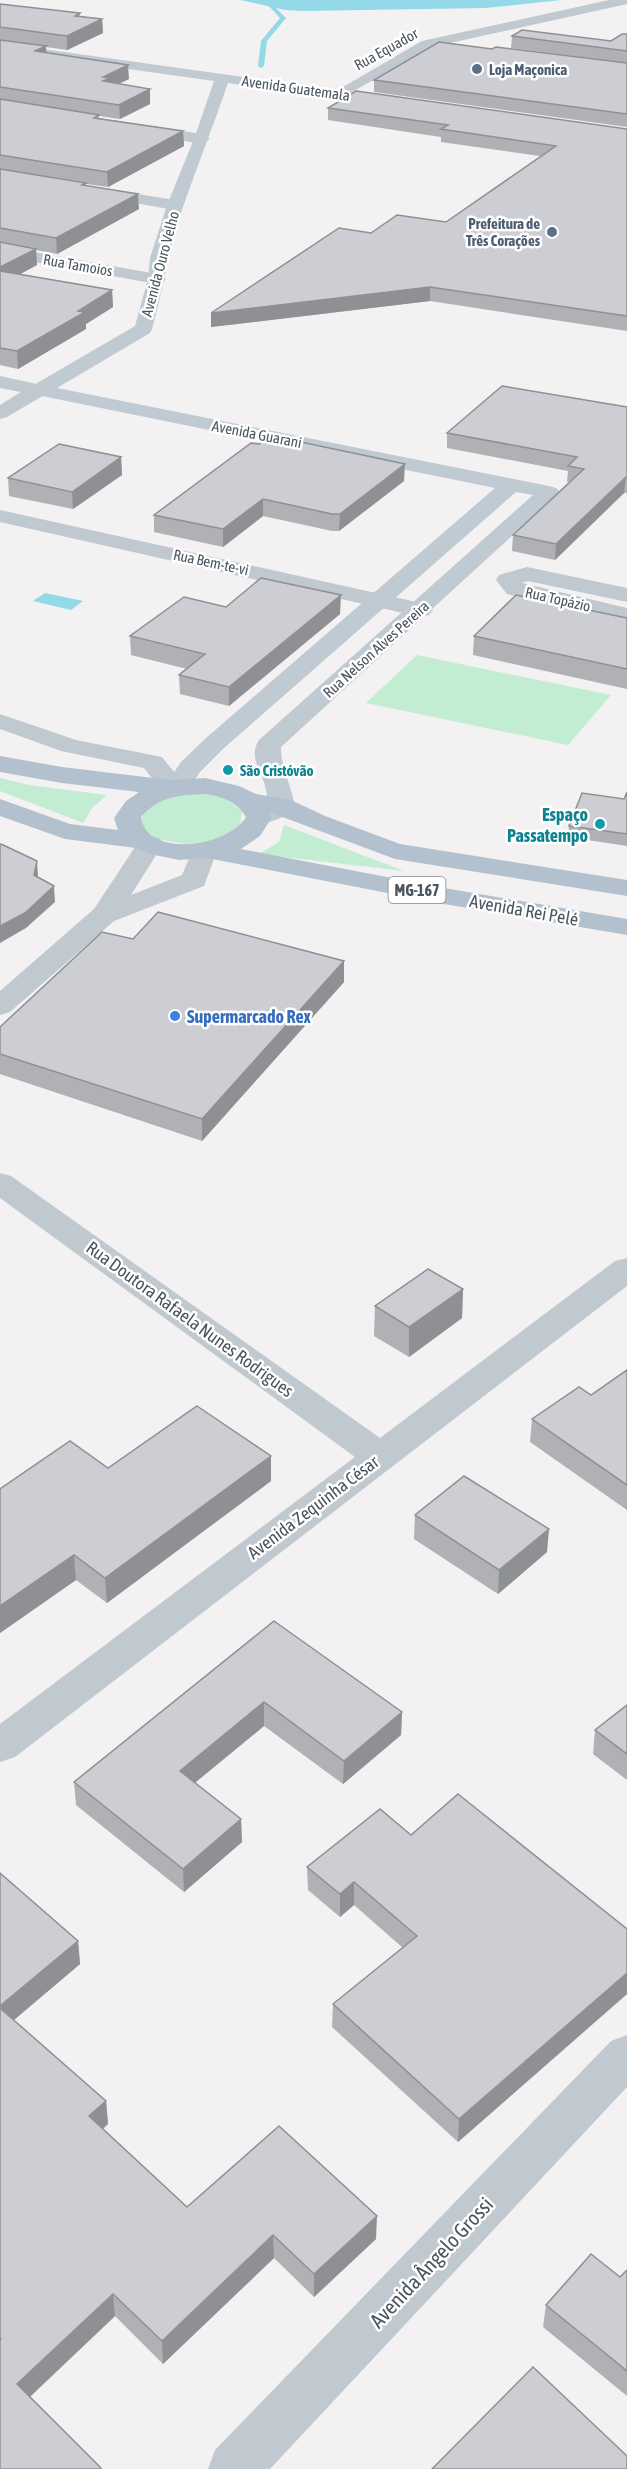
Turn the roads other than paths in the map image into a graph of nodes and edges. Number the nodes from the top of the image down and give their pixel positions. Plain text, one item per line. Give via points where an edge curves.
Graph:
1 (627, 0) edge
2 (599, 7) junction
3 (627, 10) edge
4 (427, 44) junction
5 (0, 47) edge
6 (474, 50) edge
7 (222, 78) junction
8 (338, 94) junction
9 (408, 104) edge
10 (123, 127) edge
11 (202, 139) junction
12 (82, 190) edge
13 (175, 205) junction
14 (0, 251) edge
15 (157, 279) junction
16 (0, 382) edge
17 (39, 390) junction
18 (0, 413) edge
19 (511, 485) junction
20 (549, 492) joint
21 (0, 516) edge
22 (627, 595) edge
23 (381, 600) junction
24 (421, 610) junction
25 (627, 615) edge
26 (0, 721) edge
27 (0, 764) edge
28 (174, 788) junction
29 (0, 807) edge
30 (264, 808) junction
31 (146, 843) junction
32 (206, 851) junction
33 (627, 888) edge
34 (104, 915) junction
35 (627, 927) edge
36 (0, 1006) edge
37 (0, 1183) edge
38 (627, 1269) edge
39 (380, 1455) junction
40 (0, 1746) edge
41 (627, 2055) edge
42 (234, 2469) edge

1 - 2 street, Rua Equador
2 - 3 street
2 - 4 street, Rua Equador
4 - 6 street
4 - 8 street, Rua Equador
5 - 7 street, Avenida Guatemala
7 - 8 street, Avenida Guatemala
7 - 11 street, Avenida Ouro Velho
8 - 9 street, Avenida Guatemala
10 - 11 street
11 - 13 street, Avenida Ouro Velho
12 - 13 street
13 - 15 street, Avenida Ouro Velho via 159,258
14 - 15 street, Rua Tamoios
15 - 17 street, Avenida Ouro Velho via 142,330
16 - 17 street, Avenida Guarani
17 - 18 street, Avenida Ouro Velho
17 - 19 street, Avenida Guarani
19 - 20 street, Avenida Guarani
19 - 23 street, Rua Nelson Alves Pereira
20 - 24 street, Rua Nelson Alves Pereira
21 - 23 street, Rua Bem-te-vi
22 - 25 street, Rua Topázio via 527,574 507,580 515,589
23 - 24 street, Rua Bem-te-vi
23 - 28 street, Rua Nelson Alves Pereira via 215,743
24 - 30 street, Rua Nelson Alves Pereira via 268,745 268,765 277,782
26 - 28 street via 70,746 153,762
27 - 28 main road, Avenida Rei Pelé
28 - 30 main road, Avenida Rei Pelé via 205,786 230,791
28 - 31 main road, Avenida Rei Pelé via 149,795 135,805 128,818 131,830
29 - 31 main road, Avenida Rei Pelé via 65,831
30 - 32 main road, Avenida Rei Pelé via 256,828 245,838
30 - 33 main road, Avenida Rei Pelé / MG-167 via 395,851
31 - 32 main road, Avenida Rei Pelé via 166,849
31 - 34 street
32 - 34 street via 194,880
32 - 35 main road, Avenida Rei Pelé / MG-167
34 - 36 street
37 - 39 street, Rua Doutora Rafaela Nunes Rodrigues
38 - 39 street, Avenida Zequinha César
39 - 40 street, Avenida Zequinha César
41 - 42 street, Avenida Ângelo Grossi

